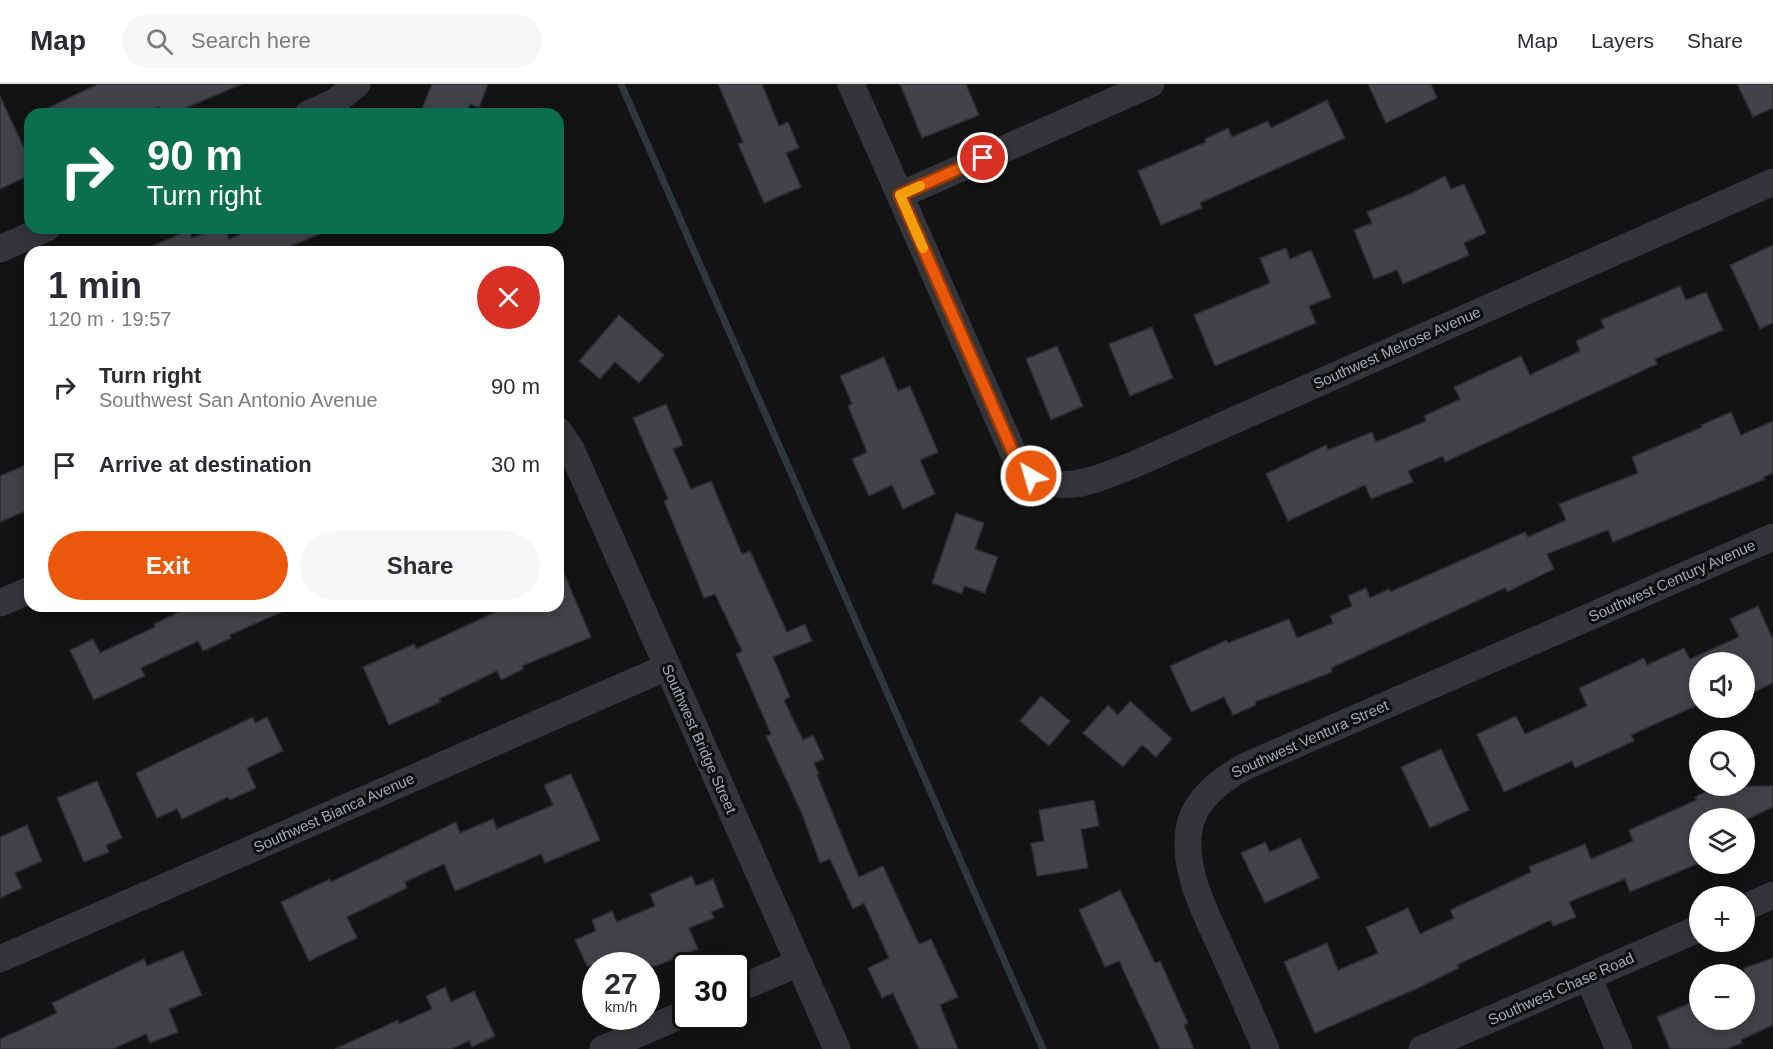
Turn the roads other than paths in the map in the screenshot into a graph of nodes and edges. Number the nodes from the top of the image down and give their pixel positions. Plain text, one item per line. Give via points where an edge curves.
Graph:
1 (357, 84) edge
2 (851, 84) edge
3 (1151, 84) edge
4 (322, 108) edge
5 (1773, 182) edge
6 (900, 195) junction
7 (34, 234) edge
8 (0, 249) edge
9 (564, 438) edge
10 (1773, 537) edge
11 (24, 593) edge
12 (0, 603) edge
13 (1572, 626) joint
14 (667, 667) junction
15 (1773, 895) edge
16 (1755, 903) edge
17 (1689, 933) edge
18 (0, 959) edge
19 (799, 963) junction
20 (1588, 977) junction
21 (750, 984) edge
22 (672, 1019) edge
23 (603, 1049) edge
24 (837, 1049) edge
25 (1266, 1049) edge
26 (1422, 1049) edge
27 (1619, 1049) edge

1 - 4 street
2 - 6 street
3 - 6 street
5 - 6 street, Southwest Melrose Avenue via 1092,481 1054,486 1019,466
7 - 8 street
9 - 14 street, Southwest Bridge Street
10 - 13 street, Southwest Century Avenue
11 - 12 street
13 - 25 street, Southwest Ventura Street via 1246,766 1224,778 1196,810 1189,828 1187,853 1192,877
14 - 18 street, Southwest Bianca Avenue
14 - 19 street, Southwest Bridge Street
15 - 16 street
17 - 20 street, Southwest Chase Road
19 - 21 street
19 - 24 street, Southwest Bridge Street
20 - 26 street, Southwest Chase Road
20 - 27 street
22 - 23 street

